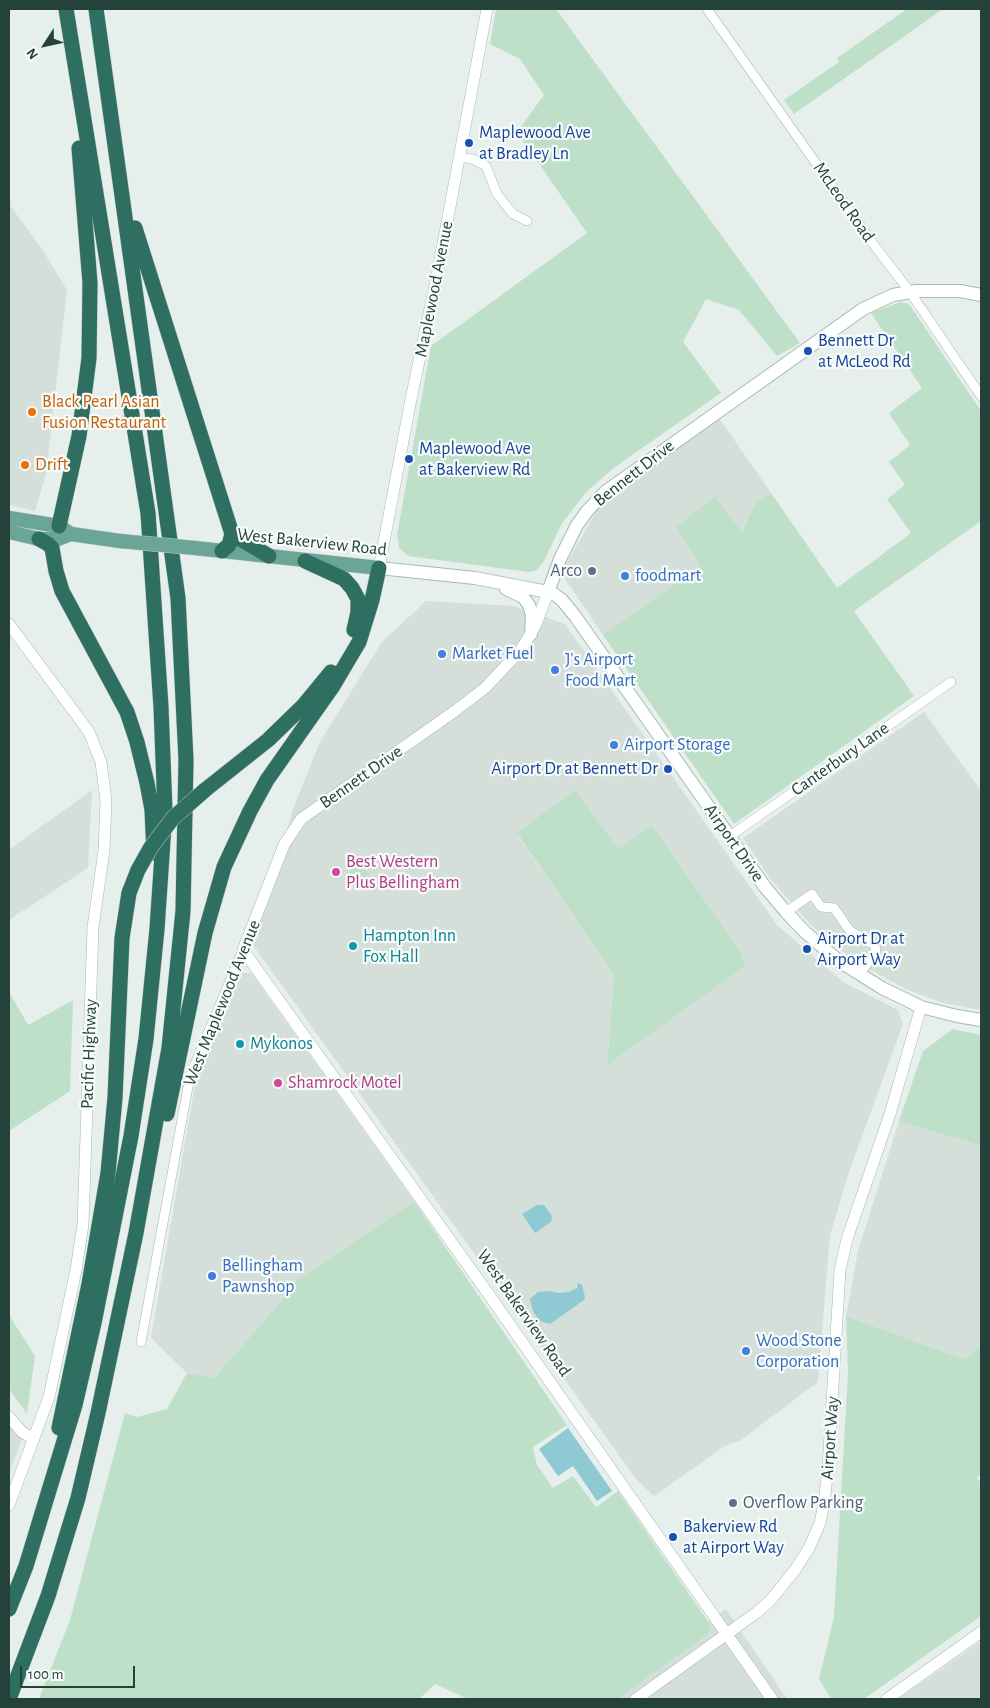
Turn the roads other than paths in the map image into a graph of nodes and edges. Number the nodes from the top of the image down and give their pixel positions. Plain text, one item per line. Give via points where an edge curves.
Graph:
1 (96, 9) edge
2 (487, 9) edge
3 (707, 9) edge
4 (66, 15) edge
5 (100, 36) junction
6 (459, 157) junction
7 (528, 221) dead end
8 (910, 292) junction
9 (981, 295) edge
10 (981, 396) edge
11 (9, 518) edge
12 (66, 530) junction
13 (9, 532) edge
14 (232, 534) junction
15 (39, 540) junction
16 (222, 551) junction
17 (269, 556) junction
18 (305, 561) junction
19 (558, 564) junction
20 (379, 568) junction
21 (475, 578) junction
22 (548, 592) junction
23 (575, 616) junction
24 (9, 624) edge
25 (354, 630) junction
26 (530, 634) junction
27 (951, 682) dead end
28 (301, 819) joint
29 (730, 836) junction
30 (786, 912) junction
31 (157, 929) junction
32 (243, 950) junction
33 (859, 974) junction
34 (921, 1007) junction
35 (981, 1020) edge
36 (136, 1233) junction
37 (141, 1342) dead end
38 (9, 1417) edge
39 (34, 1439) junction
40 (9, 1505) edge
41 (39, 1525) junction
42 (9, 1609) edge
43 (981, 1632) edge
44 (727, 1634) junction
45 (9, 1699) edge
46 (636, 1699) edge
47 (772, 1699) edge
48 (887, 1699) edge

1 - 5 highway
2 - 6 street, Maplewood Avenue
3 - 8 street, McLeod Road
4 - 12 highway via 90,283 88,358
4 - 31 highway via 148,513 165,811
5 - 14 highway via 136,234
5 - 36 highway via 178,598 186,760 183,911 169,1048
6 - 7 street via 486,166 498,194 513,214
6 - 20 street, Maplewood Avenue
8 - 9 main road, Bennett Drive via 960,291
8 - 10 street, McLeod Road
8 - 19 main road, Bennett Drive via 893,295 863,309 605,492 577,525
11 - 12 main road, West Bakerview Road
12 - 15 main road, West Bakerview Road via 58,539
12 - 16 main road, West Bakerview Road, bridge via 120,541
13 - 15 main road, West Bakerview Road
14 - 16 highway via 229,545
14 - 17 highway
15 - 31 highway via 52,548 62,590 127,712 137,742 152,810
16 - 17 main road, West Bakerview Road
17 - 18 main road, West Bakerview Road
18 - 20 main road, West Bakerview Road
18 - 25 highway via 344,579 352,588 358,599
19 - 22 main road, Bennett Drive
19 - 23 main road via 559,581
20 - 21 main road, West Bakerview Road
20 - 25 highway
20 - 36 highway via 359,642 333,686 267,780 224,867 205,932 165,1123
21 - 22 main road, West Bakerview Road
21 - 26 main road via 523,597 532,610
22 - 23 main road, Airport Drive via 562,600
22 - 26 street, Bennett Drive
23 - 29 main road, Airport Drive
24 - 39 street, Pacific Highway via 89,732 100,762 106,801 104,851 93,927 83,1224 49,1397
25 - 41 highway, bridge via 339,661 303,706 268,740 174,818 151,847 129,893 122,938 115,1098 108,1173 89,1284
26 - 28 street, Bennett Drive via 519,652 482,690
27 - 29 street, Canterbury Lane
28 - 32 street, West Maplewood Avenue via 284,845
29 - 30 main road, Airport Drive
30 - 33 main road, Airport Drive via 823,948
30 - 33 street via 812,894 821,907 834,908 850,930 875,946 876,953
31 - 41 highway via 146,1039 131,1136 98,1304 75,1405
32 - 37 street, West Maplewood Avenue via 190,1076
32 - 44 street, West Bakerview Road
33 - 34 main road, Airport Drive
34 - 35 main road, Airport Drive
34 - 44 street, Airport Way via 840,1270 828,1468 820,1522 809,1548 777,1593
36 - 45 highway via 78,1498 48,1596
38 - 39 street via 22,1432
39 - 40 street, Pacific Highway
41 - 42 highway
43 - 48 street
44 - 46 street, Airport Way
44 - 47 street, West Bakerview Road

